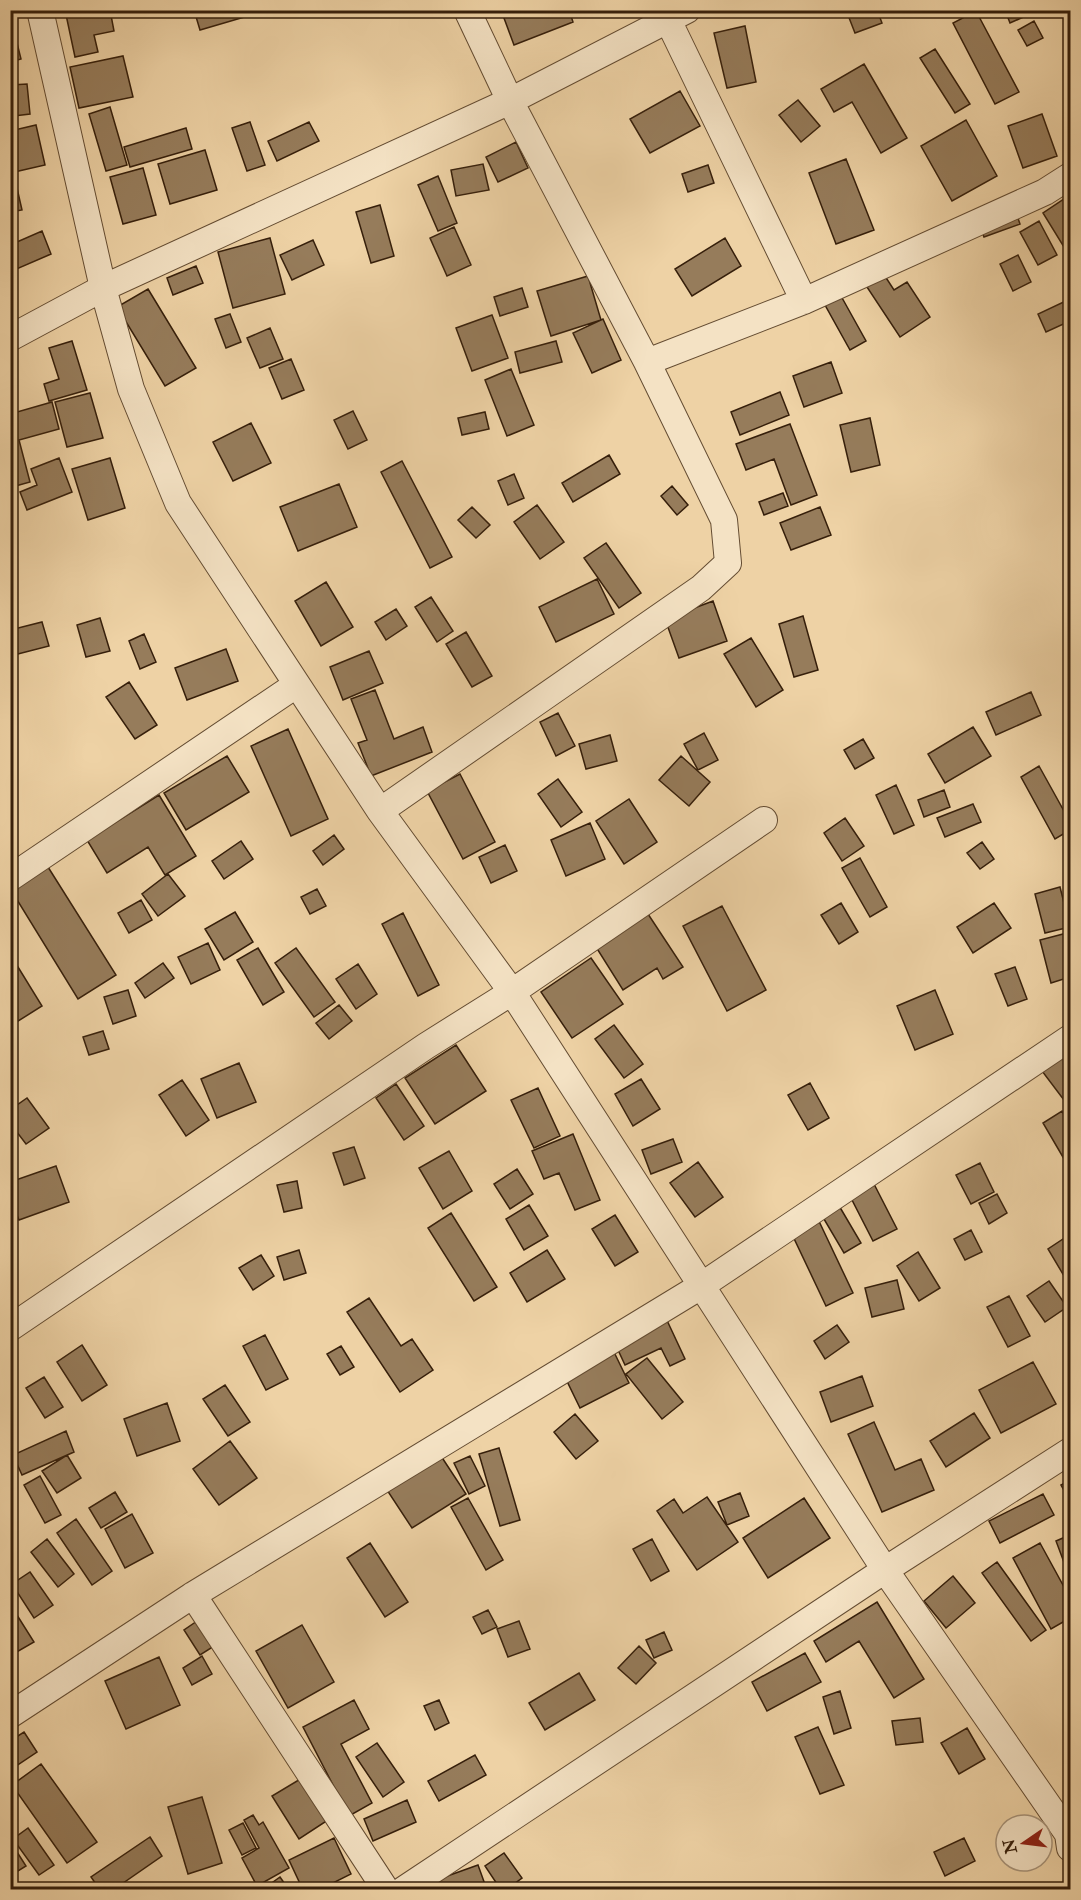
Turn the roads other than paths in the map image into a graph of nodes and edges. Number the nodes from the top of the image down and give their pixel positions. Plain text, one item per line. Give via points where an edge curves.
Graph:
1 (40, 10) edge
2 (467, 10) edge
3 (678, 15) edge
4 (510, 101) junction
5 (1071, 176) edge
6 (104, 288) junction
7 (804, 302) junction
8 (10, 338) edge
9 (647, 362) junction
10 (296, 685) junction
11 (380, 811) junction
12 (764, 820) dead end
13 (10, 878) edge
14 (512, 992) junction
15 (1071, 1038) edge
16 (701, 1286) junction
17 (10, 1328) edge
18 (1071, 1451) edge
19 (885, 1570) junction
20 (193, 1595) junction
21 (10, 1715) edge
22 (1070, 1838) edge
23 (386, 1890) edge
24 (403, 1890) edge

1 - 6 street
2 - 4 street
3 - 4 street
3 - 7 street
4 - 6 street
4 - 9 street
5 - 7 street via 1045,192
6 - 8 street
6 - 10 street via 131,389 178,503
7 - 9 street
9 - 11 street via 724,520 728,562 701,588
10 - 11 street
10 - 13 street
11 - 14 street
12 - 14 street
14 - 16 street
14 - 17 street
15 - 16 street
16 - 19 street
16 - 20 street
18 - 19 street
19 - 22 street
19 - 24 street
20 - 21 street
20 - 23 street

